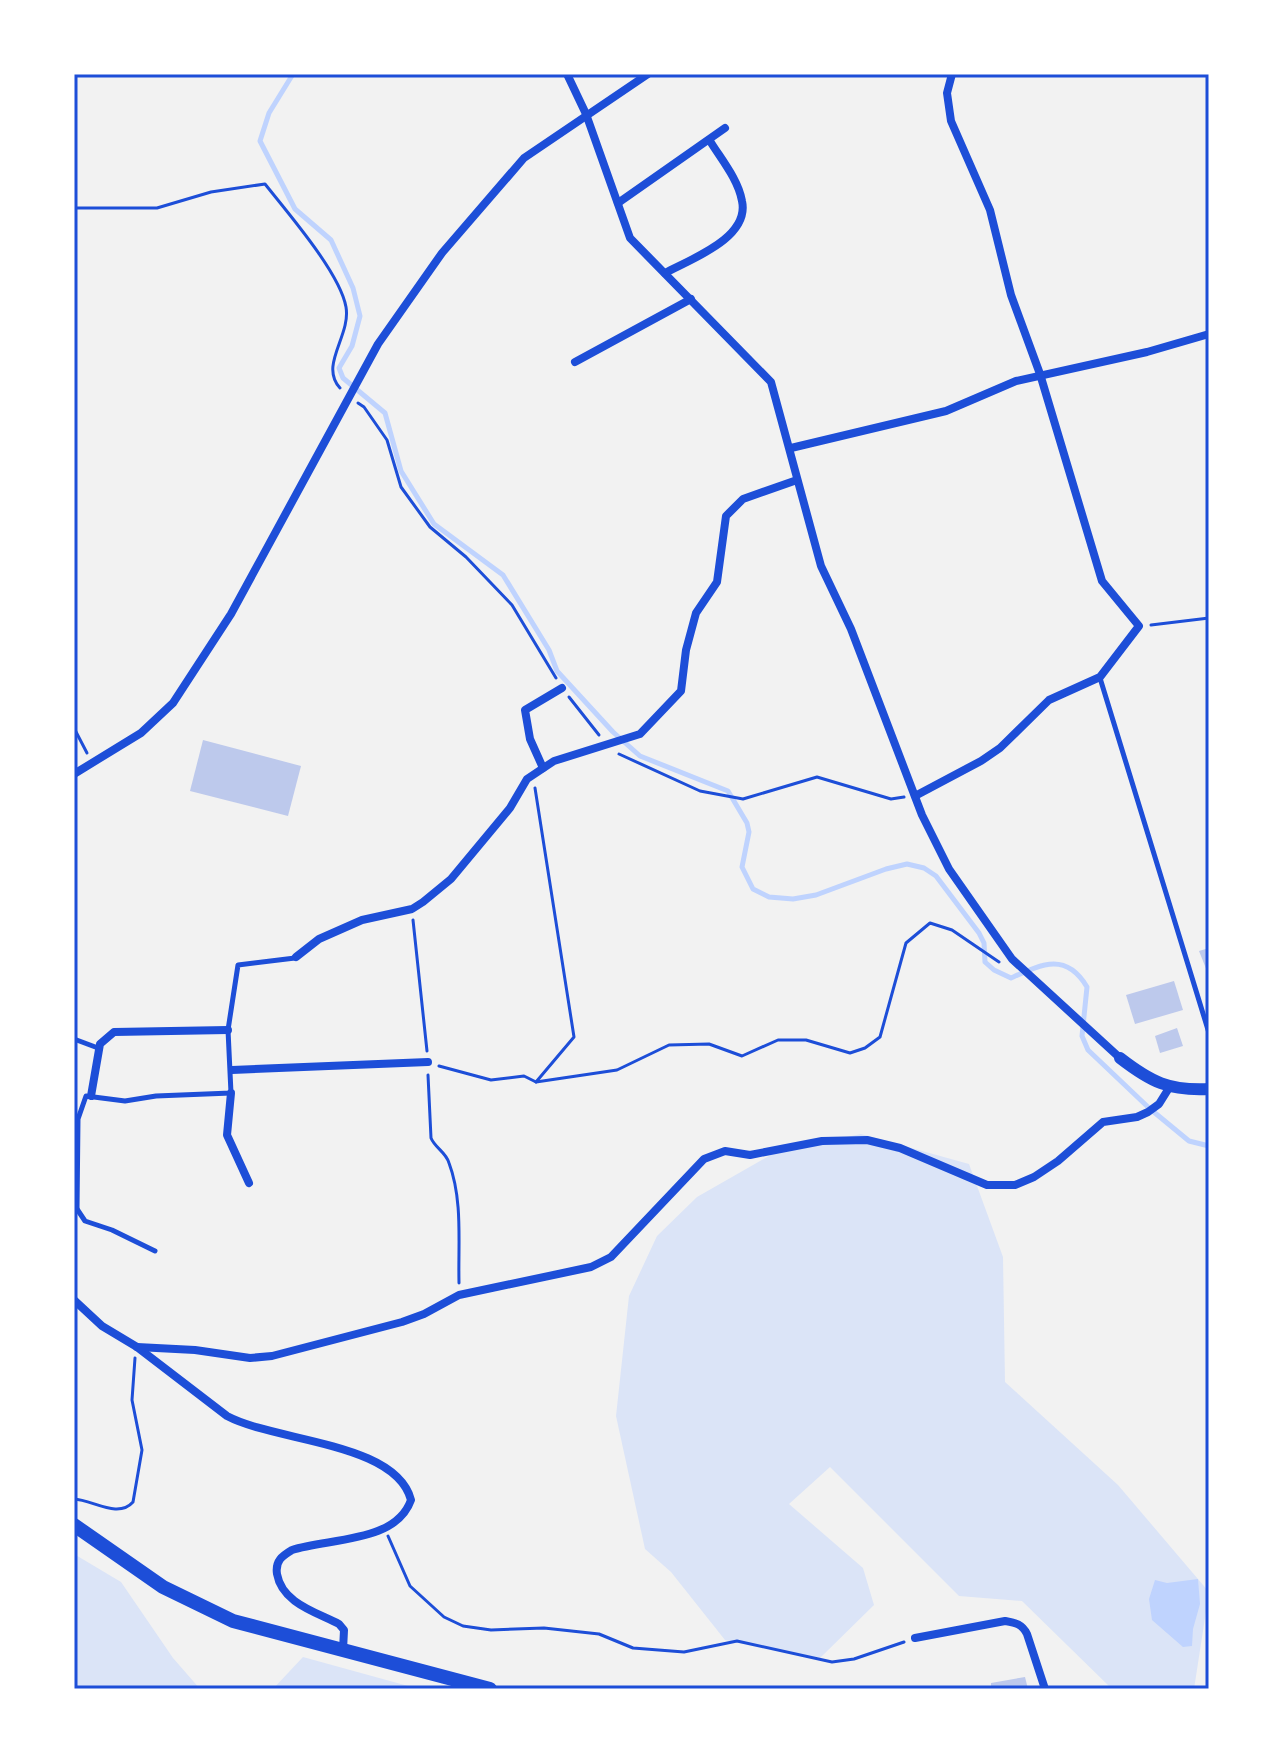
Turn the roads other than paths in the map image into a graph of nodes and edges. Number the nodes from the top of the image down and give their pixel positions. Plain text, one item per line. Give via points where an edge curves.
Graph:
1 (567, 74) edge
2 (648, 74) edge
3 (952, 74) edge
4 (586, 114) junction
5 (725, 128) dead end
6 (710, 141) junction
7 (618, 203) junction
8 (665, 273) junction
9 (691, 299) junction
10 (1209, 334) edge
11 (575, 362) dead end
12 (1040, 374) junction
13 (791, 448) junction
14 (797, 480) junction
15 (1100, 677) junction
16 (562, 688) road end
17 (543, 768) junction
18 (74, 774) edge
19 (915, 796) junction
20 (296, 957) joint
21 (228, 1030) junction
22 (1209, 1033) edge
23 (74, 1039) edge
24 (99, 1049) junction
25 (1120, 1058) joint
26 (428, 1062) road end
27 (232, 1070) junction
28 (1169, 1088) junction
29 (1209, 1089) edge
30 (231, 1093) junction
31 (91, 1096) junction
32 (249, 1183) dead end
33 (76, 1209) edge
34 (155, 1251) dead end
35 (74, 1300) edge
36 (137, 1347) junction
37 (74, 1525) edge
38 (915, 1638) road end
39 (343, 1651) junction
40 (490, 1689) edge
41 (1045, 1689) edge

1 - 4 street
2 - 4 street
3 - 12 street via 947,93 951,121 990,210 1011,295
4 - 7 street
4 - 18 street via 524,158 442,253 378,344 231,614 173,703 141,733
5 - 6 street
6 - 7 street
6 - 8 street via 743,204 734,233
7 - 8 street via 630,238
8 - 9 street
9 - 11 street
9 - 13 street via 771,382
10 - 12 street
12 - 13 street via 946,411
12 - 15 street via 1102,581 1139,626
13 - 14 street
14 - 17 street via 743,499 726,516 717,582 696,613 681,691 640,734
14 - 19 street via 821,566
15 - 19 street via 1049,700 1000,748
15 - 22 lane
16 - 17 street via 525,710
17 - 20 street via 527,779 510,808 451,879 412,909 362,920 319,939
19 - 25 street via 949,869 1012,959
20 - 21 lane via 238,965
21 - 24 street via 114,1032
21 - 27 lane
23 - 24 lane
24 - 31 street
25 - 28 street
26 - 27 street
27 - 30 lane
28 - 29 street
28 - 36 street via 1148,1112 1103,1122 1058,1161 1015,1185 987,1185 875,1141 822,1141 750,1155 725,1151 704,1159 611,1257 591,1267 459,1295 402,1322 272,1356
30 - 31 lane via 125,1101
30 - 32 street via 227,1135
31 - 33 lane via 86,1096 78,1119
33 - 34 lane via 85,1221
35 - 36 street via 102,1326
36 - 39 street via 227,1416 350,1450 404,1480 411,1500 407,1511 385,1528 306,1545 277,1563 282,1590 344,1630
37 - 39 main road via 163,1587 211,1612
38 - 41 street via 1005,1621 1023,1626
39 - 40 main road

